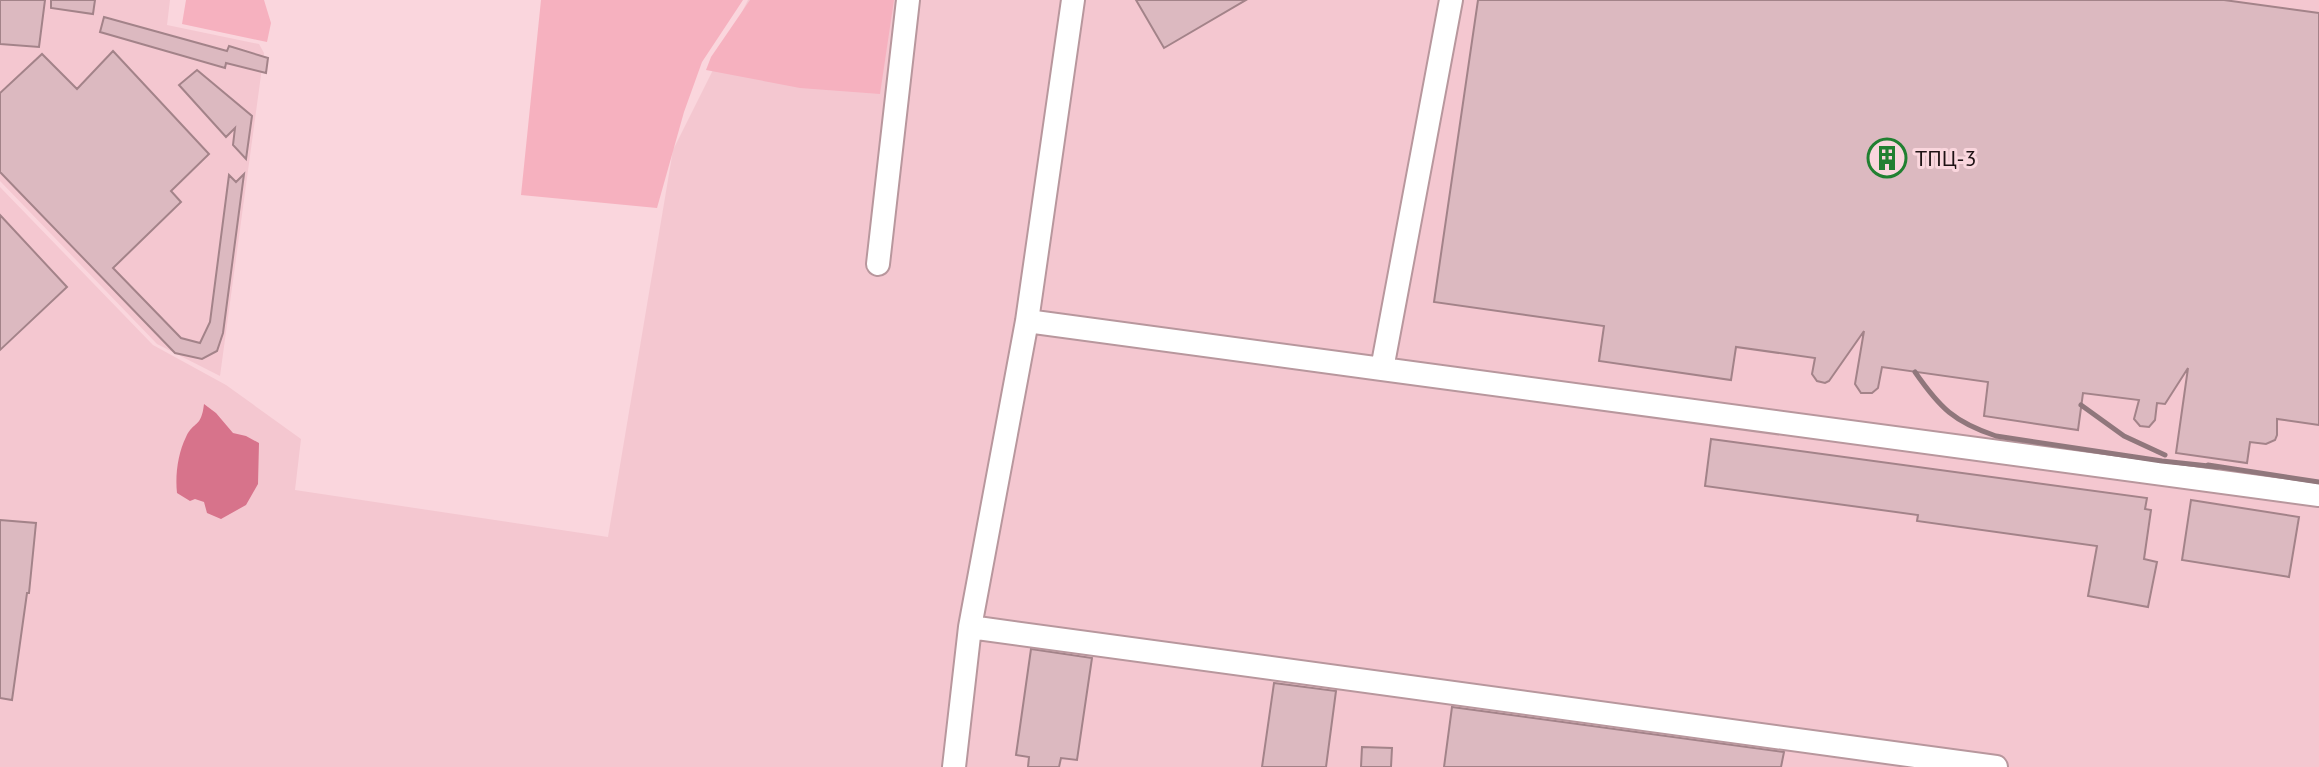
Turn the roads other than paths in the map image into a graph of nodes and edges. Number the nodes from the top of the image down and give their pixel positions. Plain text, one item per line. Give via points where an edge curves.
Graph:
1 (908, 0) edge
2 (1073, 0) edge
3 (1451, 0) edge
4 (878, 264) dead end
5 (1027, 321) junction
6 (1382, 369) junction
7 (2319, 495) edge
8 (970, 627) junction
9 (954, 767) edge
10 (1996, 767) edge

1 - 4 street
2 - 5 street
3 - 6 street
5 - 6 street
5 - 8 street
6 - 7 street
8 - 9 street
8 - 10 street

